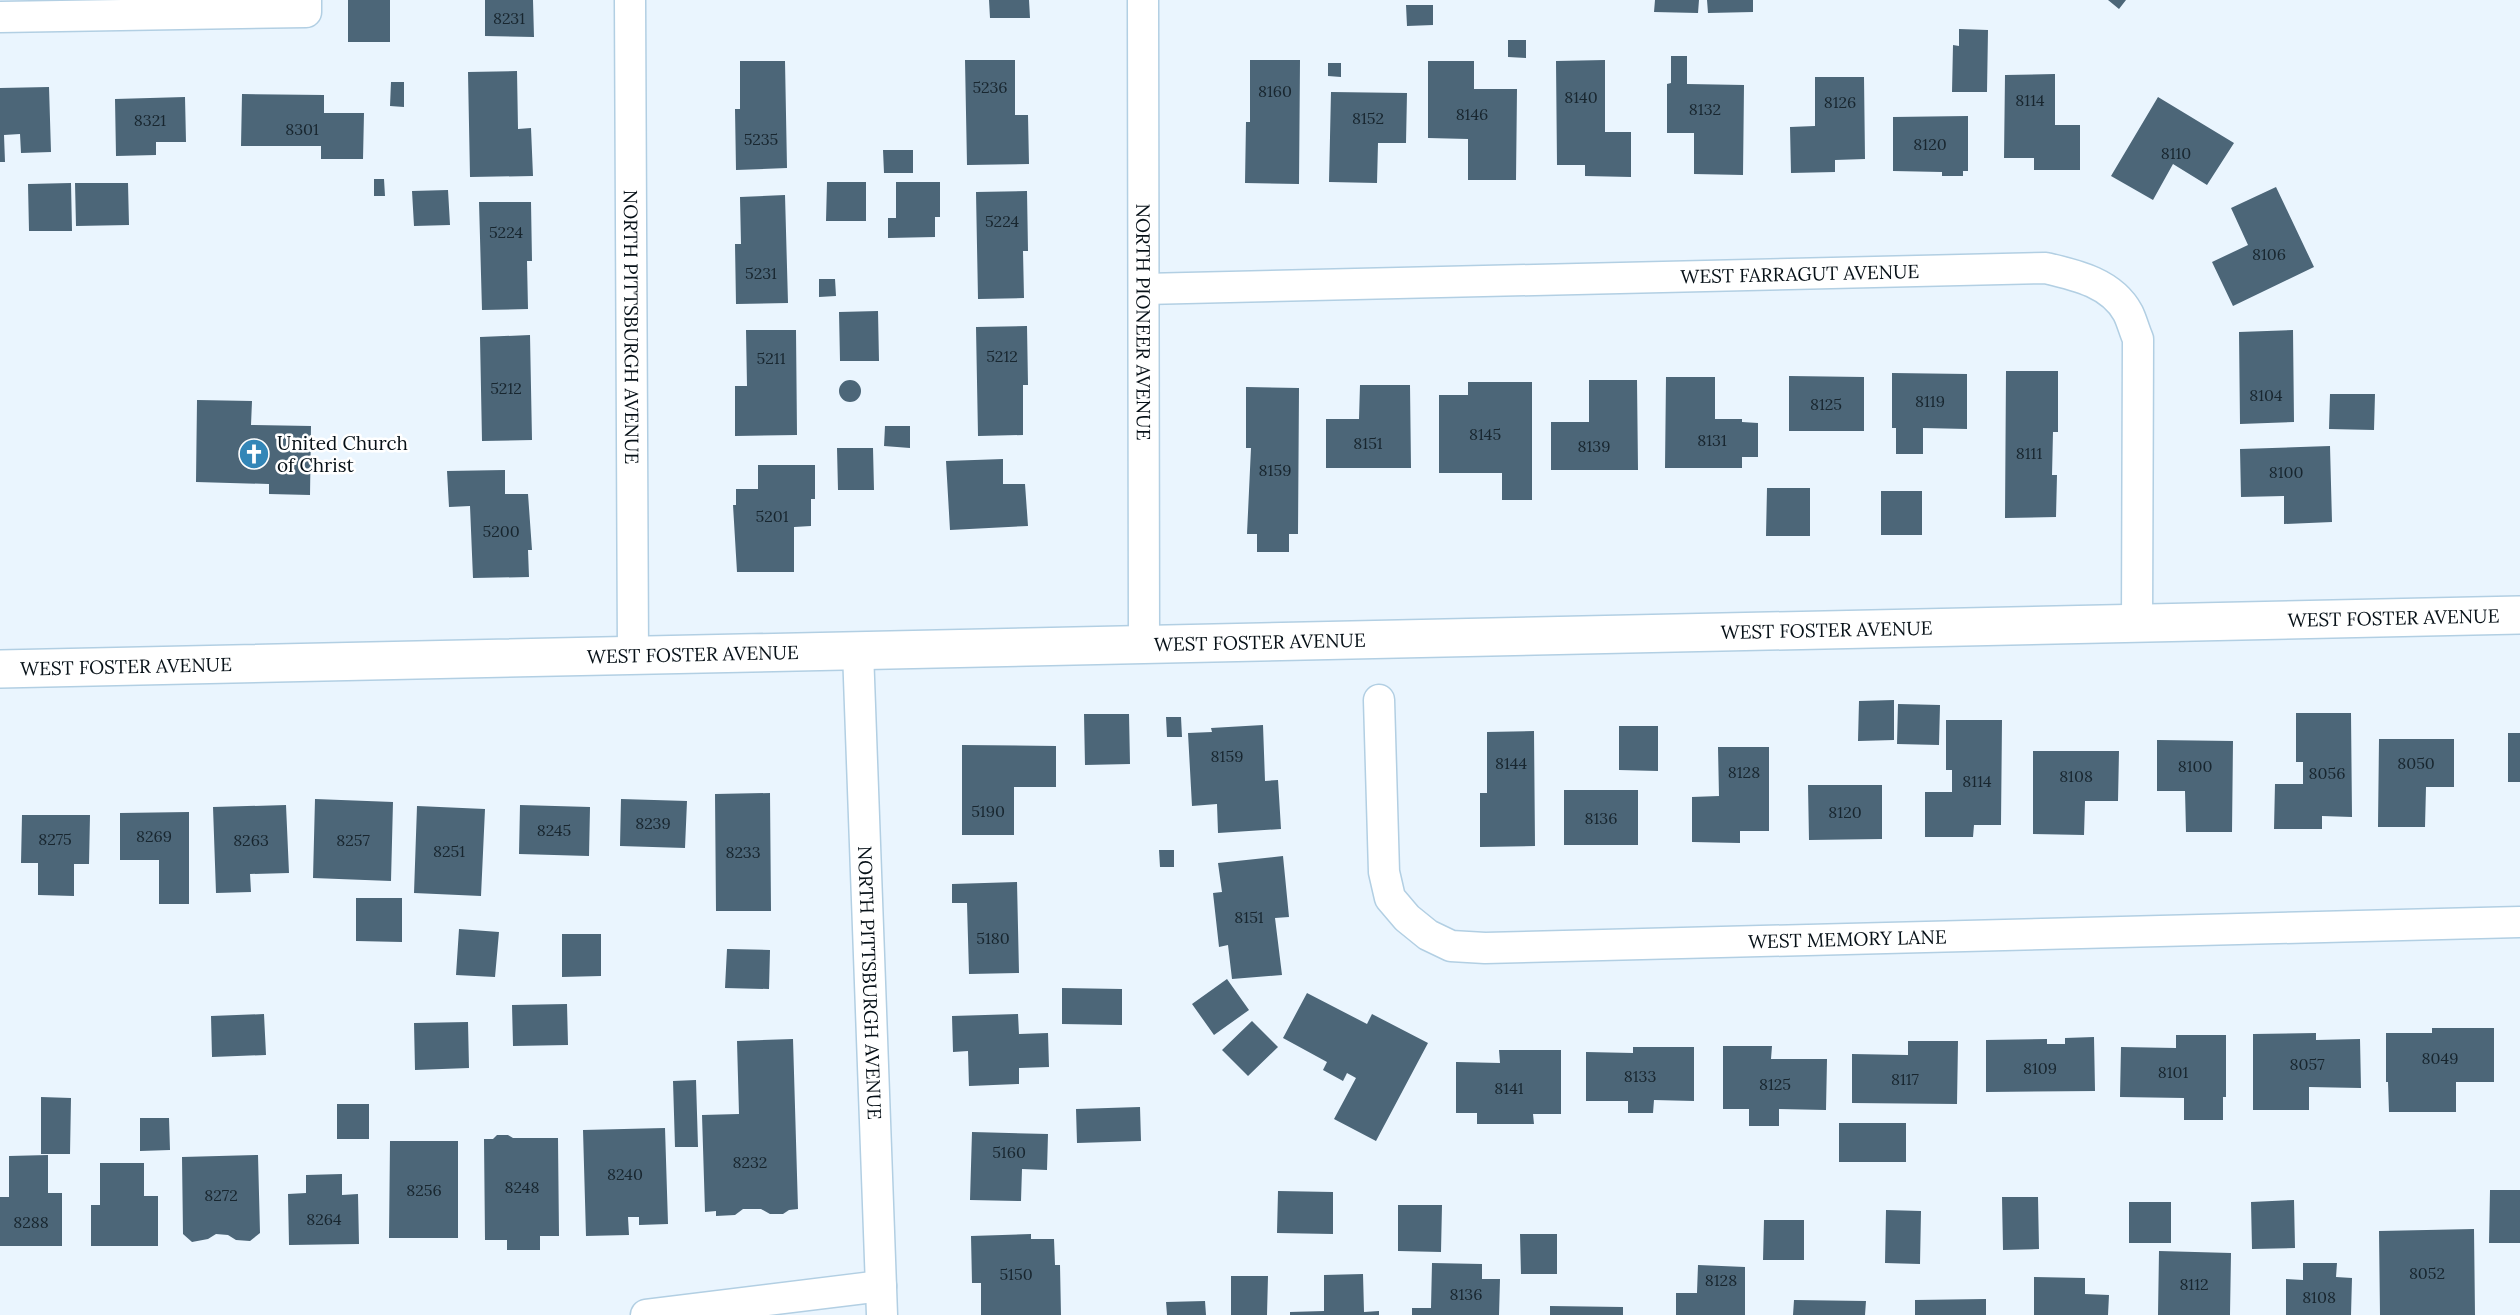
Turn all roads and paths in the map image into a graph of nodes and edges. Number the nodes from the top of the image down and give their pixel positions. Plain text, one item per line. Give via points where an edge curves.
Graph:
1 (630, 0) edge
2 (1143, 0) edge
3 (306, 6) edge
4 (0, 17) edge
5 (1143, 289) junction
6 (2520, 615) edge
7 (2137, 624) junction
8 (1144, 646) junction
9 (858, 651) junction
10 (633, 656) junction
11 (0, 669) edge
12 (1379, 700) dead end
13 (2520, 922) edge
14 (881, 1300) edge
15 (646, 1315) edge

1 - 10 street, NORTH PITTSBURGH AVENUE
2 - 5 street, NORTH PIONEER AVENUE
3 - 4 street
5 - 7 street, WEST FARRAGUT AVENUE via 2046,268 2078,275 2108,290 2127,310 2138,339
5 - 8 street, NORTH PIONEER AVENUE
6 - 7 street, WEST FOSTER AVENUE
7 - 8 street, WEST FOSTER AVENUE
8 - 9 street, WEST FOSTER AVENUE
9 - 10 street, WEST FOSTER AVENUE
9 - 14 street, NORTH PITTSBURGH AVENUE
10 - 11 street, WEST FOSTER AVENUE
12 - 13 street, WEST MEMORY LANE via 1384,872 1390,898 1428,936 1451,946
14 - 15 street

